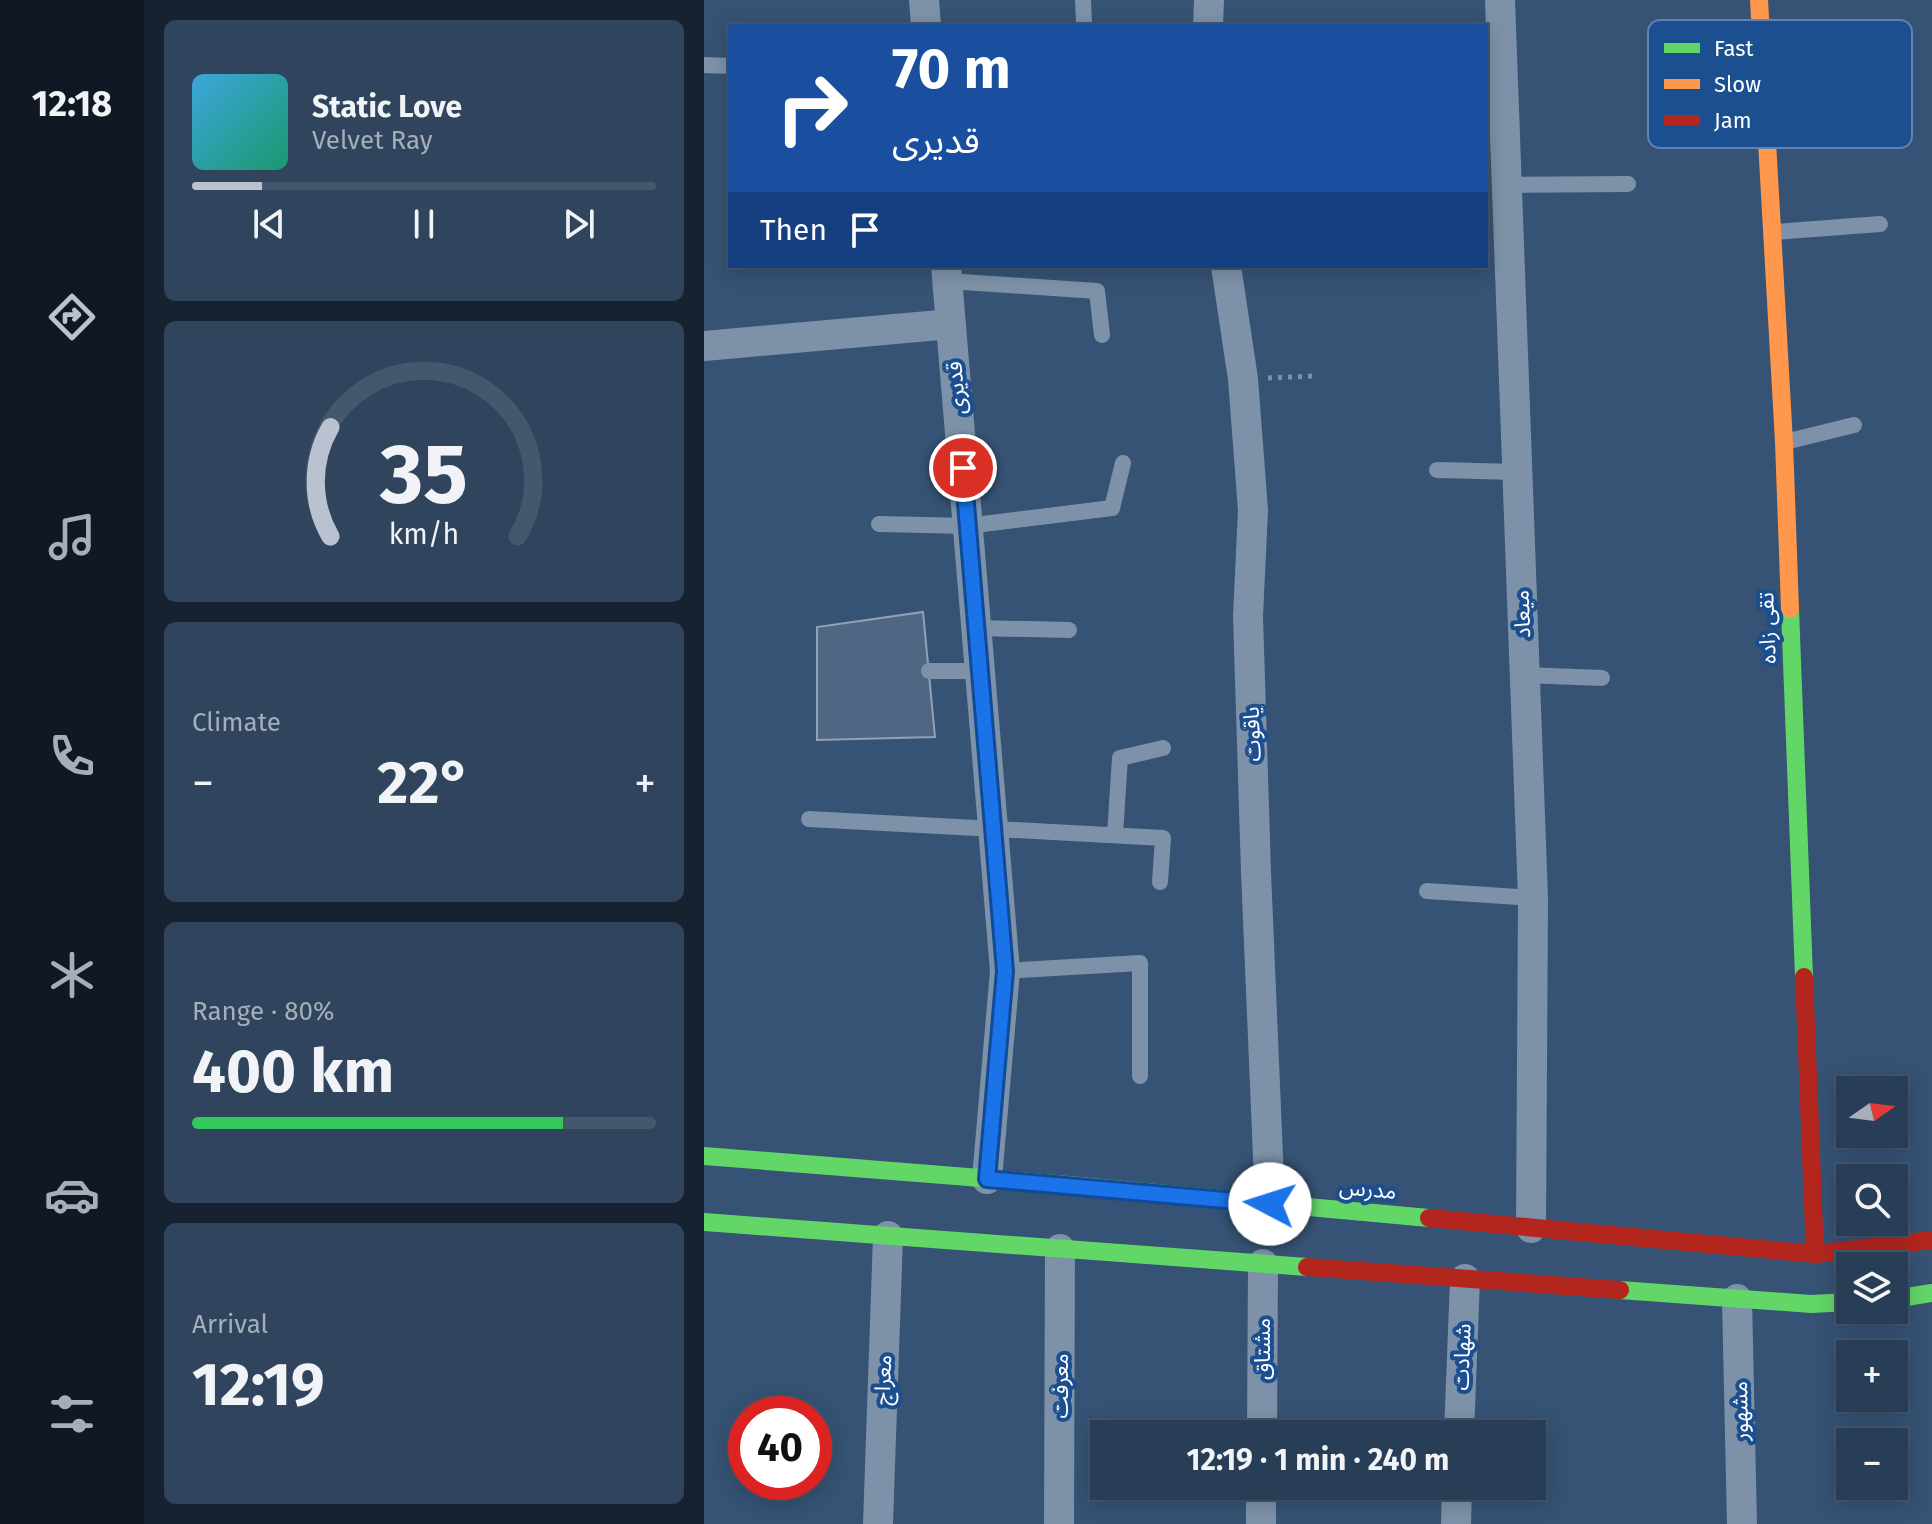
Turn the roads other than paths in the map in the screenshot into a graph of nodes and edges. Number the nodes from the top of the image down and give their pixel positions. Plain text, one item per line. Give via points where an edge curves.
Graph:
1 (924, 0) edge
2 (1083, 0) edge
3 (1209, 0) edge
4 (1500, 0) edge
5 (1759, 0) edge
6 (1760, 20) edge
7 (1084, 23) dead end
8 (926, 24) edge
9 (1208, 24) edge
10 (704, 65) edge
11 (728, 66) edge
12 (1767, 148) edge
13 (1628, 184) dead end
14 (1507, 185) junction
15 (1880, 224) dead end
16 (1772, 232) junction
17 (1226, 268) edge
18 (947, 273) edge
19 (951, 324) junction
20 (1102, 335) dead end
21 (704, 346) edge
22 (1854, 425) dead end
23 (1784, 442) junction
24 (1123, 463) dead end
25 (1437, 470) dead end
26 (1517, 472) junction
27 (879, 524) dead end
28 (967, 526) junction
29 (975, 628) junction
30 (1069, 630) dead end
31 (929, 671) dead end
32 (979, 671) junction
33 (1525, 675) junction
34 (1602, 678) dead end
35 (1163, 748) dead end
36 (809, 819) dead end
37 (991, 827) junction
38 (1115, 835) junction
39 (1160, 882) dead end
40 (1427, 891) dead end
41 (1533, 898) junction
42 (1005, 971) junction
43 (1140, 1076) dead end
44 (704, 1156) edge
45 (987, 1179) junction
46 (1270, 1204) junction
47 (704, 1222) edge
48 (1531, 1228) junction
49 (888, 1236) junction
50 (1932, 1240) edge
51 (1060, 1249) junction
52 (1815, 1254) junction
53 (1263, 1264) junction
54 (1465, 1279) junction
55 (1932, 1293) edge
56 (1908, 1297) edge
57 (1737, 1299) junction
58 (1836, 1303) edge
59 (1262, 1420) edge
60 (1460, 1420) edge
61 (1261, 1500) edge
62 (1457, 1500) edge
63 (878, 1524) edge
64 (1059, 1524) edge
65 (1261, 1524) edge
66 (1456, 1524) edge
67 (1742, 1524) edge

1 - 8 street
2 - 7 lane
3 - 9 street
4 - 14 street, میعاد
5 - 6 street, تقی زاده
10 - 11 lane
12 - 16 street, تقی زاده
13 - 14 lane
14 - 26 street, میعاد
15 - 16 lane
16 - 23 street, تقی زاده
17 - 46 street, یاقوت via 1243,379 1253,510 1248,616
18 - 19 street, قدیری
18 - 20 lane via 1097,291
19 - 21 street
19 - 28 street, قدیری
22 - 23 lane
23 - 52 street, تقی زاده
24 - 28 lane via 1112,508
25 - 26 lane
26 - 33 street, میعاد
27 - 28 lane
28 - 29 street, قدیری
29 - 30 lane
29 - 32 street, قدیری
31 - 32 lane
32 - 37 street, قدیری
33 - 34 lane
33 - 41 street, میعاد
35 - 38 lane via 1120,758
36 - 37 lane
37 - 38 lane
37 - 42 street, قدیری
38 - 39 lane via 1163,838
40 - 41 lane
41 - 48 street, میعاد
42 - 43 lane via 1140,963
42 - 45 street, قدیری
44 - 45 street, مدرس via 775,1168
45 - 46 street, مدرس
46 - 48 street, مدرس
47 - 49 street via 775,1222
48 - 52 street, مدرس
49 - 51 street
49 - 63 street, معراج
50 - 52 street, مدرس
51 - 53 street
51 - 64 street, معرفت
53 - 54 street
53 - 59 street, مشتاق
54 - 57 street
54 - 60 street, شهادت
55 - 56 street
57 - 58 street
57 - 67 street, مشهور
61 - 65 street
62 - 66 street

